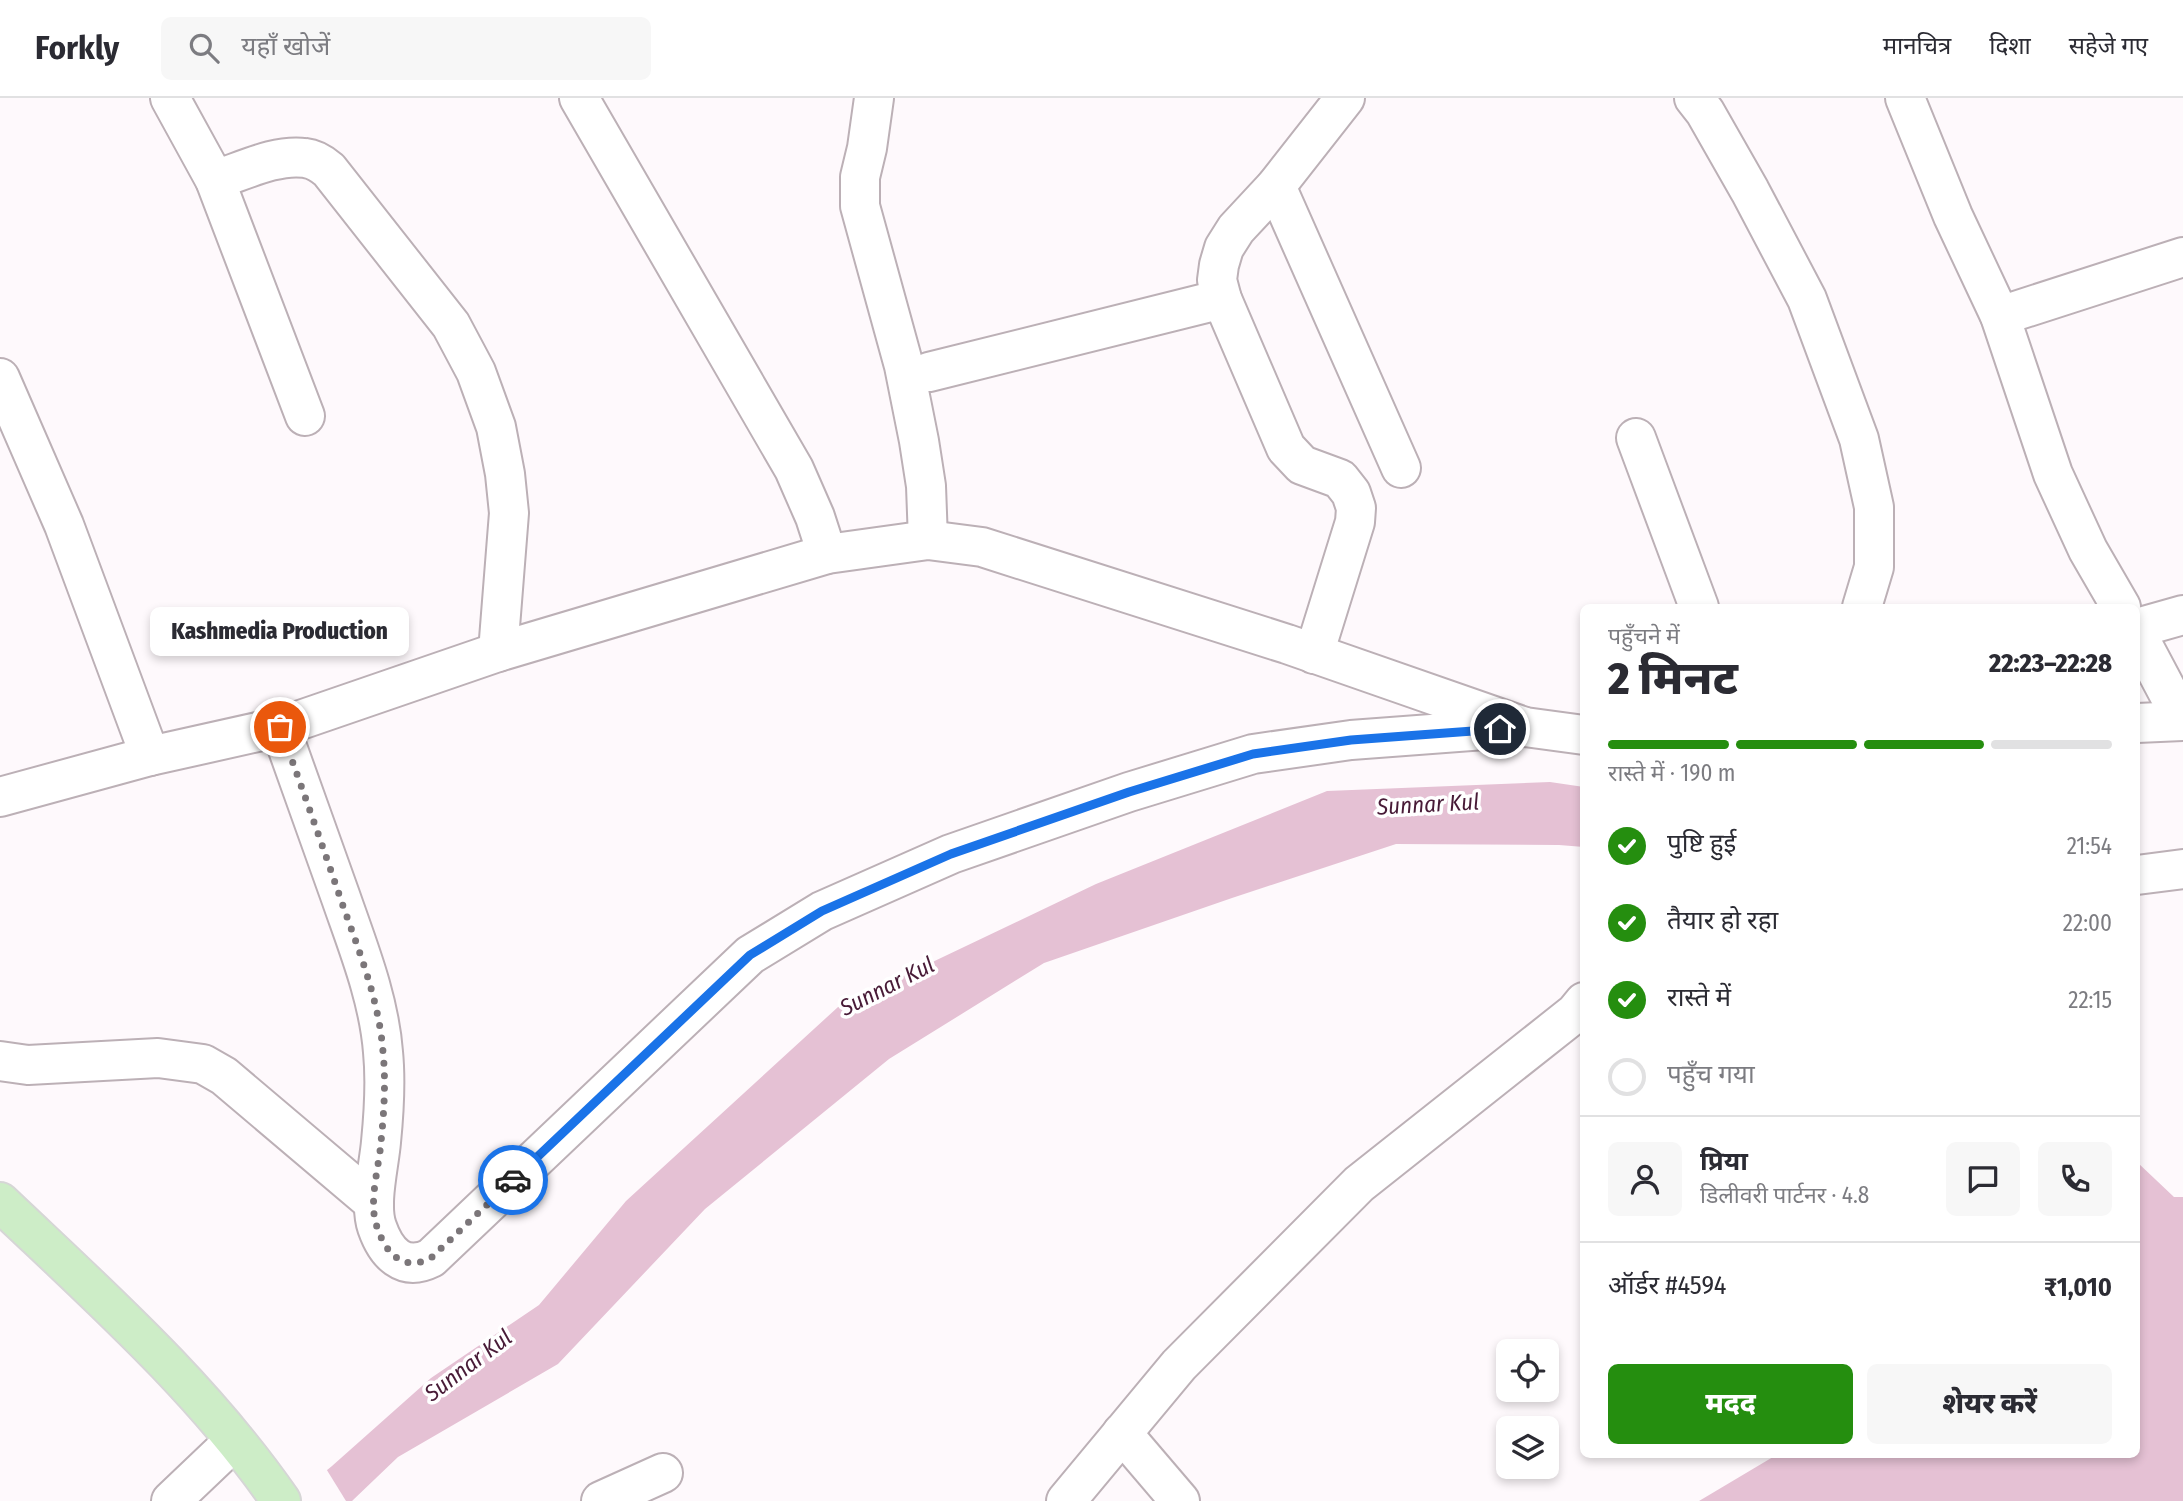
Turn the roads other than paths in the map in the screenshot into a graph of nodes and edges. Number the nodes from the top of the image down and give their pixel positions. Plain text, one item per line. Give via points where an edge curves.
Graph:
1 (170, 98) edge
2 (579, 98) edge
3 (874, 98) edge
4 (1345, 98) edge
5 (1694, 98) edge
6 (1905, 98) edge
7 (215, 180) junction
8 (1276, 186) junction
9 (2183, 257) edge
10 (1222, 299) junction
11 (2000, 316) junction
12 (929, 372) dead end
13 (0, 378) edge
14 (305, 416) dead end
15 (1636, 438) dead end
16 (1401, 468) dead end
17 (928, 540) junction
18 (827, 554) junction
19 (1698, 604) edge
20 (1863, 604) edge
21 (2120, 604) edge
22 (2183, 615) edge
23 (2140, 627) edge
24 (2140, 640) edge
25 (498, 652) junction
26 (1314, 654) junction
27 (2183, 721) edge
28 (2140, 723) edge
29 (280, 727) junction
30 (1525, 727) junction
31 (1580, 734) edge
32 (150, 756) junction
33 (0, 797) edge
34 (2183, 869) edge
35 (2140, 875) edge
36 (1580, 1007) edge
37 (0, 1061) edge
38 (0, 1202) edge
39 (374, 1203) junction
40 (1122, 1433) junction
41 (243, 1450) junction
42 (663, 1473) dead end
43 (171, 1501) edge
44 (281, 1501) edge
45 (601, 1501) edge
46 (1066, 1501) edge
47 (1180, 1501) edge

1 - 7 street
2 - 18 street via 794,469
3 - 17 street via 860,177 860,206 904,366 926,486
4 - 8 street
5 - 20 street via 1807,299 1859,439 1874,507 1874,567
6 - 11 street
7 - 14 street
7 - 25 street via 282,158 319,162 452,325 496,427 505,474 509,513
8 - 10 street via 1224,248 1217,280
8 - 16 street
9 - 11 street
10 - 12 street
10 - 26 street via 1286,448 1302,464 1340,479 1356,508 1356,522
11 - 21 street via 2053,474 2088,550
13 - 32 street via 64,525
15 - 19 street
17 - 18 street
17 - 26 street via 982,547
18 - 25 street
22 - 23 street
24 - 27 street
25 - 29 street
26 - 30 street
27 - 28 street
29 - 32 street
29 - 39 street via 375,1004 385,1097
30 - 31 street
30 - 39 street via 1351,740 1253,754 951,854 822,911 750,955 431,1258 421,1264 398,1260 376,1226
32 - 33 street
34 - 35 street
36 - 40 street via 1359,1184 1179,1365
37 - 39 street via 28,1065 158,1058 203,1064
38 - 41 main road via 152,1346
40 - 46 street
40 - 47 street
41 - 43 street
41 - 44 main road
42 - 45 street

